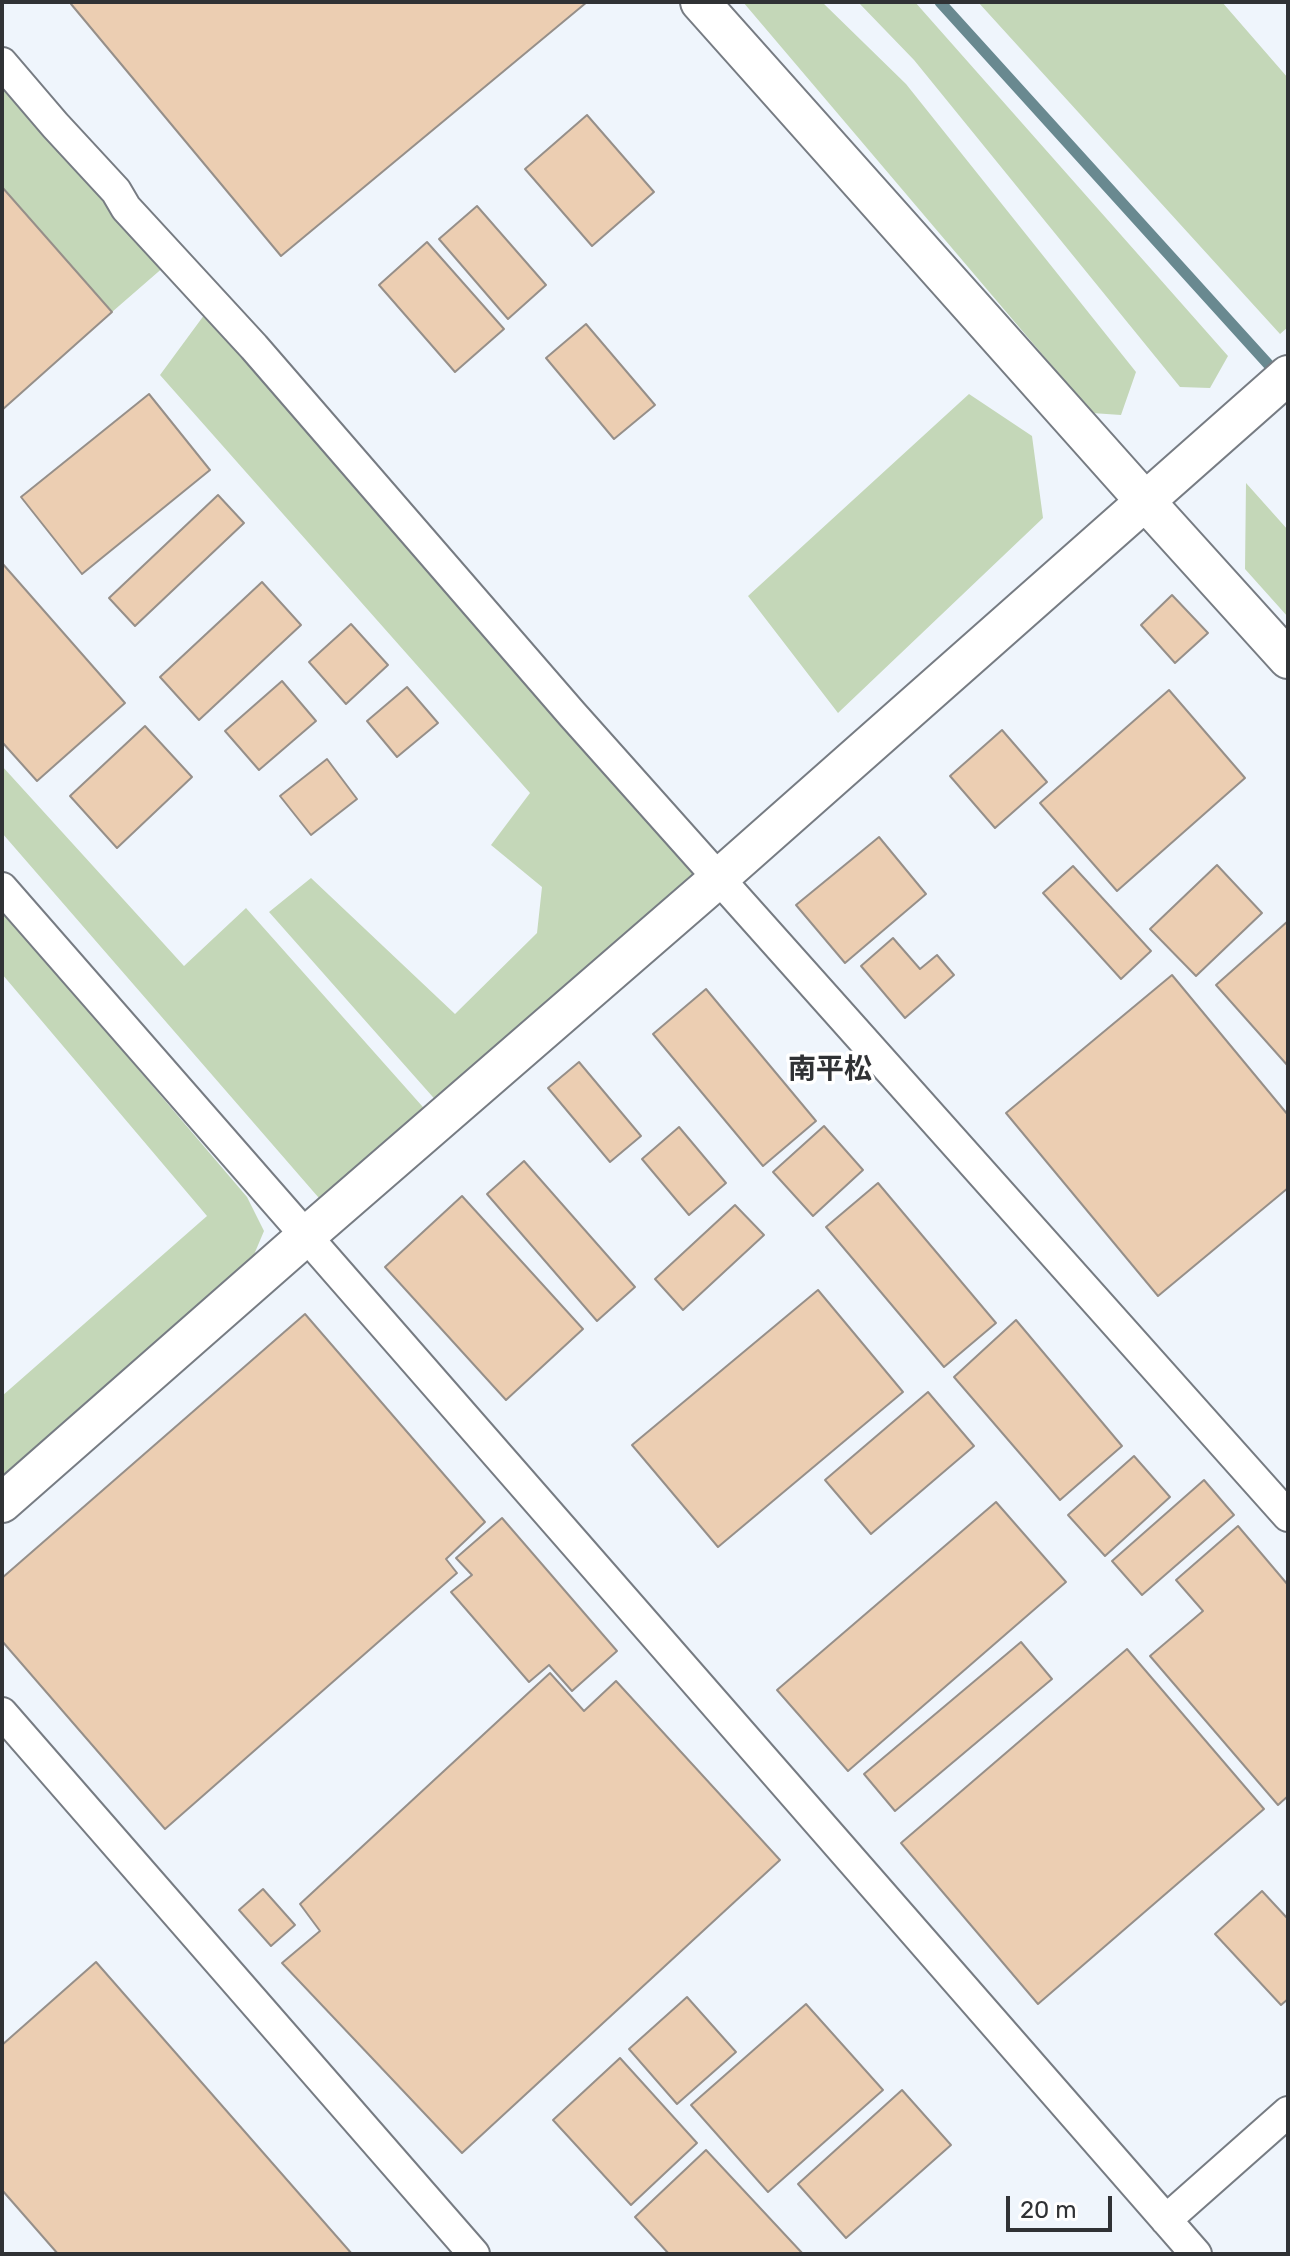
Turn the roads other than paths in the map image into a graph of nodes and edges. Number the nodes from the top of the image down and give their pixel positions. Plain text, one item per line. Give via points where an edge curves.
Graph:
1 (700, 2) edge
2 (2, 63) edge
3 (1277, 386) edge
4 (1145, 501) junction
5 (1288, 659) edge
6 (719, 878) junction
7 (2, 888) edge
8 (306, 1236) junction
9 (2, 1503) edge
10 (1288, 1516) edge
11 (2, 1713) edge
12 (1288, 2112) edge
13 (1166, 2220) junction
14 (474, 2254) edge
15 (1196, 2254) edge

1 - 4 street
2 - 6 street
3 - 4 street
4 - 5 street
4 - 6 street
6 - 8 street
6 - 10 street
7 - 8 street
8 - 9 street
8 - 13 street
11 - 14 street
12 - 13 street
13 - 15 street

